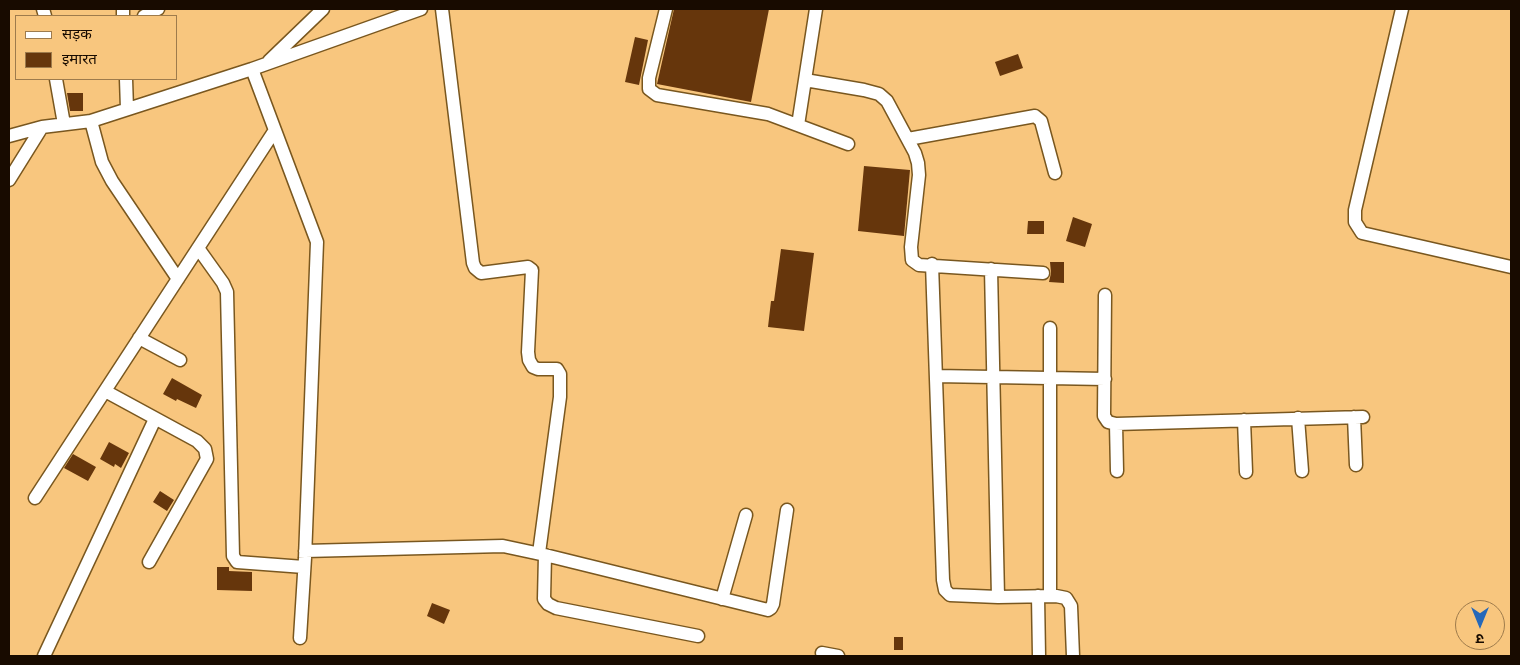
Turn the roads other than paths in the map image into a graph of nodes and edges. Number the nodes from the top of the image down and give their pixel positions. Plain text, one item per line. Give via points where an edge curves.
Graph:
1 (158, 9) edge
2 (323, 9) edge
3 (421, 9) edge
4 (442, 9) edge
5 (666, 9) edge
6 (816, 9) edge
7 (1402, 9) edge
8 (146, 15) edge
9 (265, 64) junction
10 (252, 69) junction
11 (56, 80) edge
12 (126, 80) edge
13 (805, 80) junction
14 (127, 109) junction
15 (91, 121) junction
16 (64, 124) junction
17 (798, 125) junction
18 (42, 126) junction
19 (275, 130) junction
20 (9, 136) edge
21 (908, 139) junction
22 (848, 144) dead end
23 (1055, 173) dead end
24 (9, 180) edge
25 (198, 248) junction
26 (932, 264) junction
27 (1511, 267) edge
28 (991, 269) junction
29 (1043, 273) dead end
30 (178, 279) junction
31 (1104, 294) dead end
32 (1050, 328) dead end
33 (139, 338) junction
34 (180, 360) dead end
35 (936, 376) junction
36 (994, 378) junction
37 (1050, 379) junction
38 (1104, 379) junction
39 (105, 391) junction
40 (1298, 418) junction
41 (155, 419) junction
42 (1244, 420) junction
43 (1116, 424) junction
44 (1356, 465) dead end
45 (1117, 471) dead end
46 (1302, 471) dead end
47 (1246, 472) dead end
48 (35, 498) dead end
49 (787, 510) dead end
50 (746, 515) dead end
51 (305, 551) junction
52 (542, 554) junction
53 (148, 562) dead end
54 (304, 567) junction
55 (1044, 596) junction
56 (998, 597) junction
57 (722, 599) junction
58 (698, 636) dead end
59 (300, 638) dead end
60 (822, 654) dead end
61 (44, 656) edge
62 (838, 656) edge
63 (1039, 656) edge
64 (1072, 656) edge

1 - 8 street
2 - 9 street
3 - 9 street
4 - 52 street via 473,263 481,273 528,267 532,270 529,360 533,367 556,369 560,374
5 - 17 street via 648,89 657,95 768,114
6 - 13 street
7 - 27 street via 1355,210 1355,222 1362,233
9 - 10 street
10 - 14 street
10 - 19 street
11 - 16 street
12 - 14 street
13 - 17 street
13 - 21 street via 879,94
14 - 15 street
15 - 16 street
15 - 30 street via 102,162 112,181
16 - 18 street
17 - 22 street
18 - 20 street
18 - 24 street
19 - 25 street
19 - 51 street via 317,242
21 - 23 street via 1035,116 1041,122
21 - 26 street via 916,153 919,175 912,260 918,265
25 - 30 street
25 - 54 street via 227,292 233,556 237,562
26 - 28 street
26 - 35 street
28 - 29 street
28 - 36 street
30 - 33 street
31 - 38 street
32 - 37 street
33 - 34 street
33 - 39 street
35 - 36 street
35 - 56 street via 945,590 950,595
36 - 37 street
36 - 56 street
37 - 38 street
37 - 55 street
38 - 43 street via 1104,416 1108,422
39 - 41 street
39 - 48 street
40 - 42 street
40 - 44 street via 1359,417
40 - 46 street
41 - 53 street via 197,441 206,449 207,459
41 - 61 street
42 - 43 street
42 - 47 street
43 - 45 street
49 - 57 street via 772,608 768,610
50 - 57 street
51 - 52 street via 490,545
51 - 54 street
52 - 57 street
52 - 58 street via 544,599 548,604
54 - 59 street
55 - 56 street
55 - 63 street
55 - 64 street via 1066,598 1072,606
60 - 62 street

